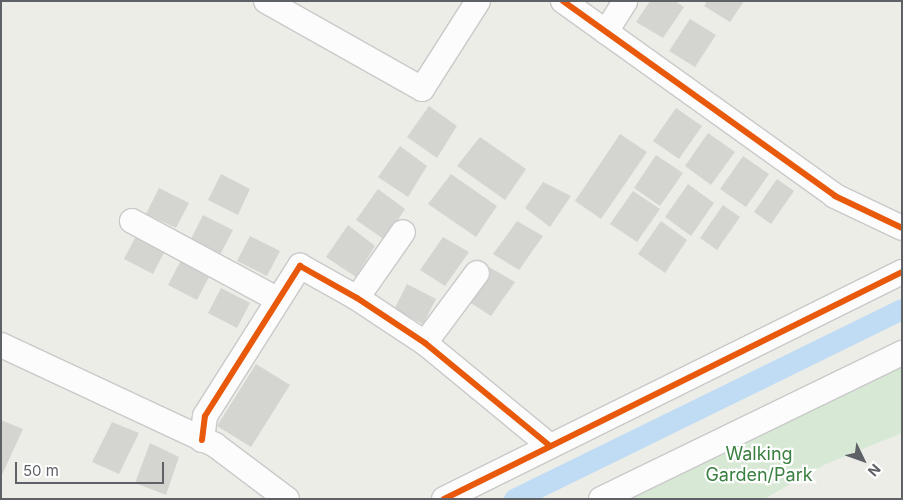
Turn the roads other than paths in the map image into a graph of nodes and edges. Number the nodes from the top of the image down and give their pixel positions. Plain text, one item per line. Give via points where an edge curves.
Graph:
1 (266, 1) edge
2 (478, 1) edge
3 (562, 1) edge
4 (618, 4) edge
5 (606, 32) junction
6 (132, 221) dead end
7 (902, 228) edge
8 (403, 232) dead end
9 (902, 272) edge
10 (476, 273) dead end
11 (357, 298) junction
12 (277, 299) junction
13 (425, 343) junction
14 (1, 345) edge
15 (902, 353) edge
16 (202, 440) junction
17 (550, 446) junction
18 (287, 499) edge
19 (444, 499) edge
20 (600, 499) edge

1 - 2 street via 422,89
3 - 5 street
4 - 5 street
5 - 7 street via 836,196
6 - 12 street
8 - 11 street
9 - 17 street
10 - 13 street
11 - 12 street via 300,266
11 - 13 street
12 - 16 street via 205,416
13 - 17 street
14 - 16 street
15 - 20 street
16 - 18 street via 229,454
17 - 19 street

